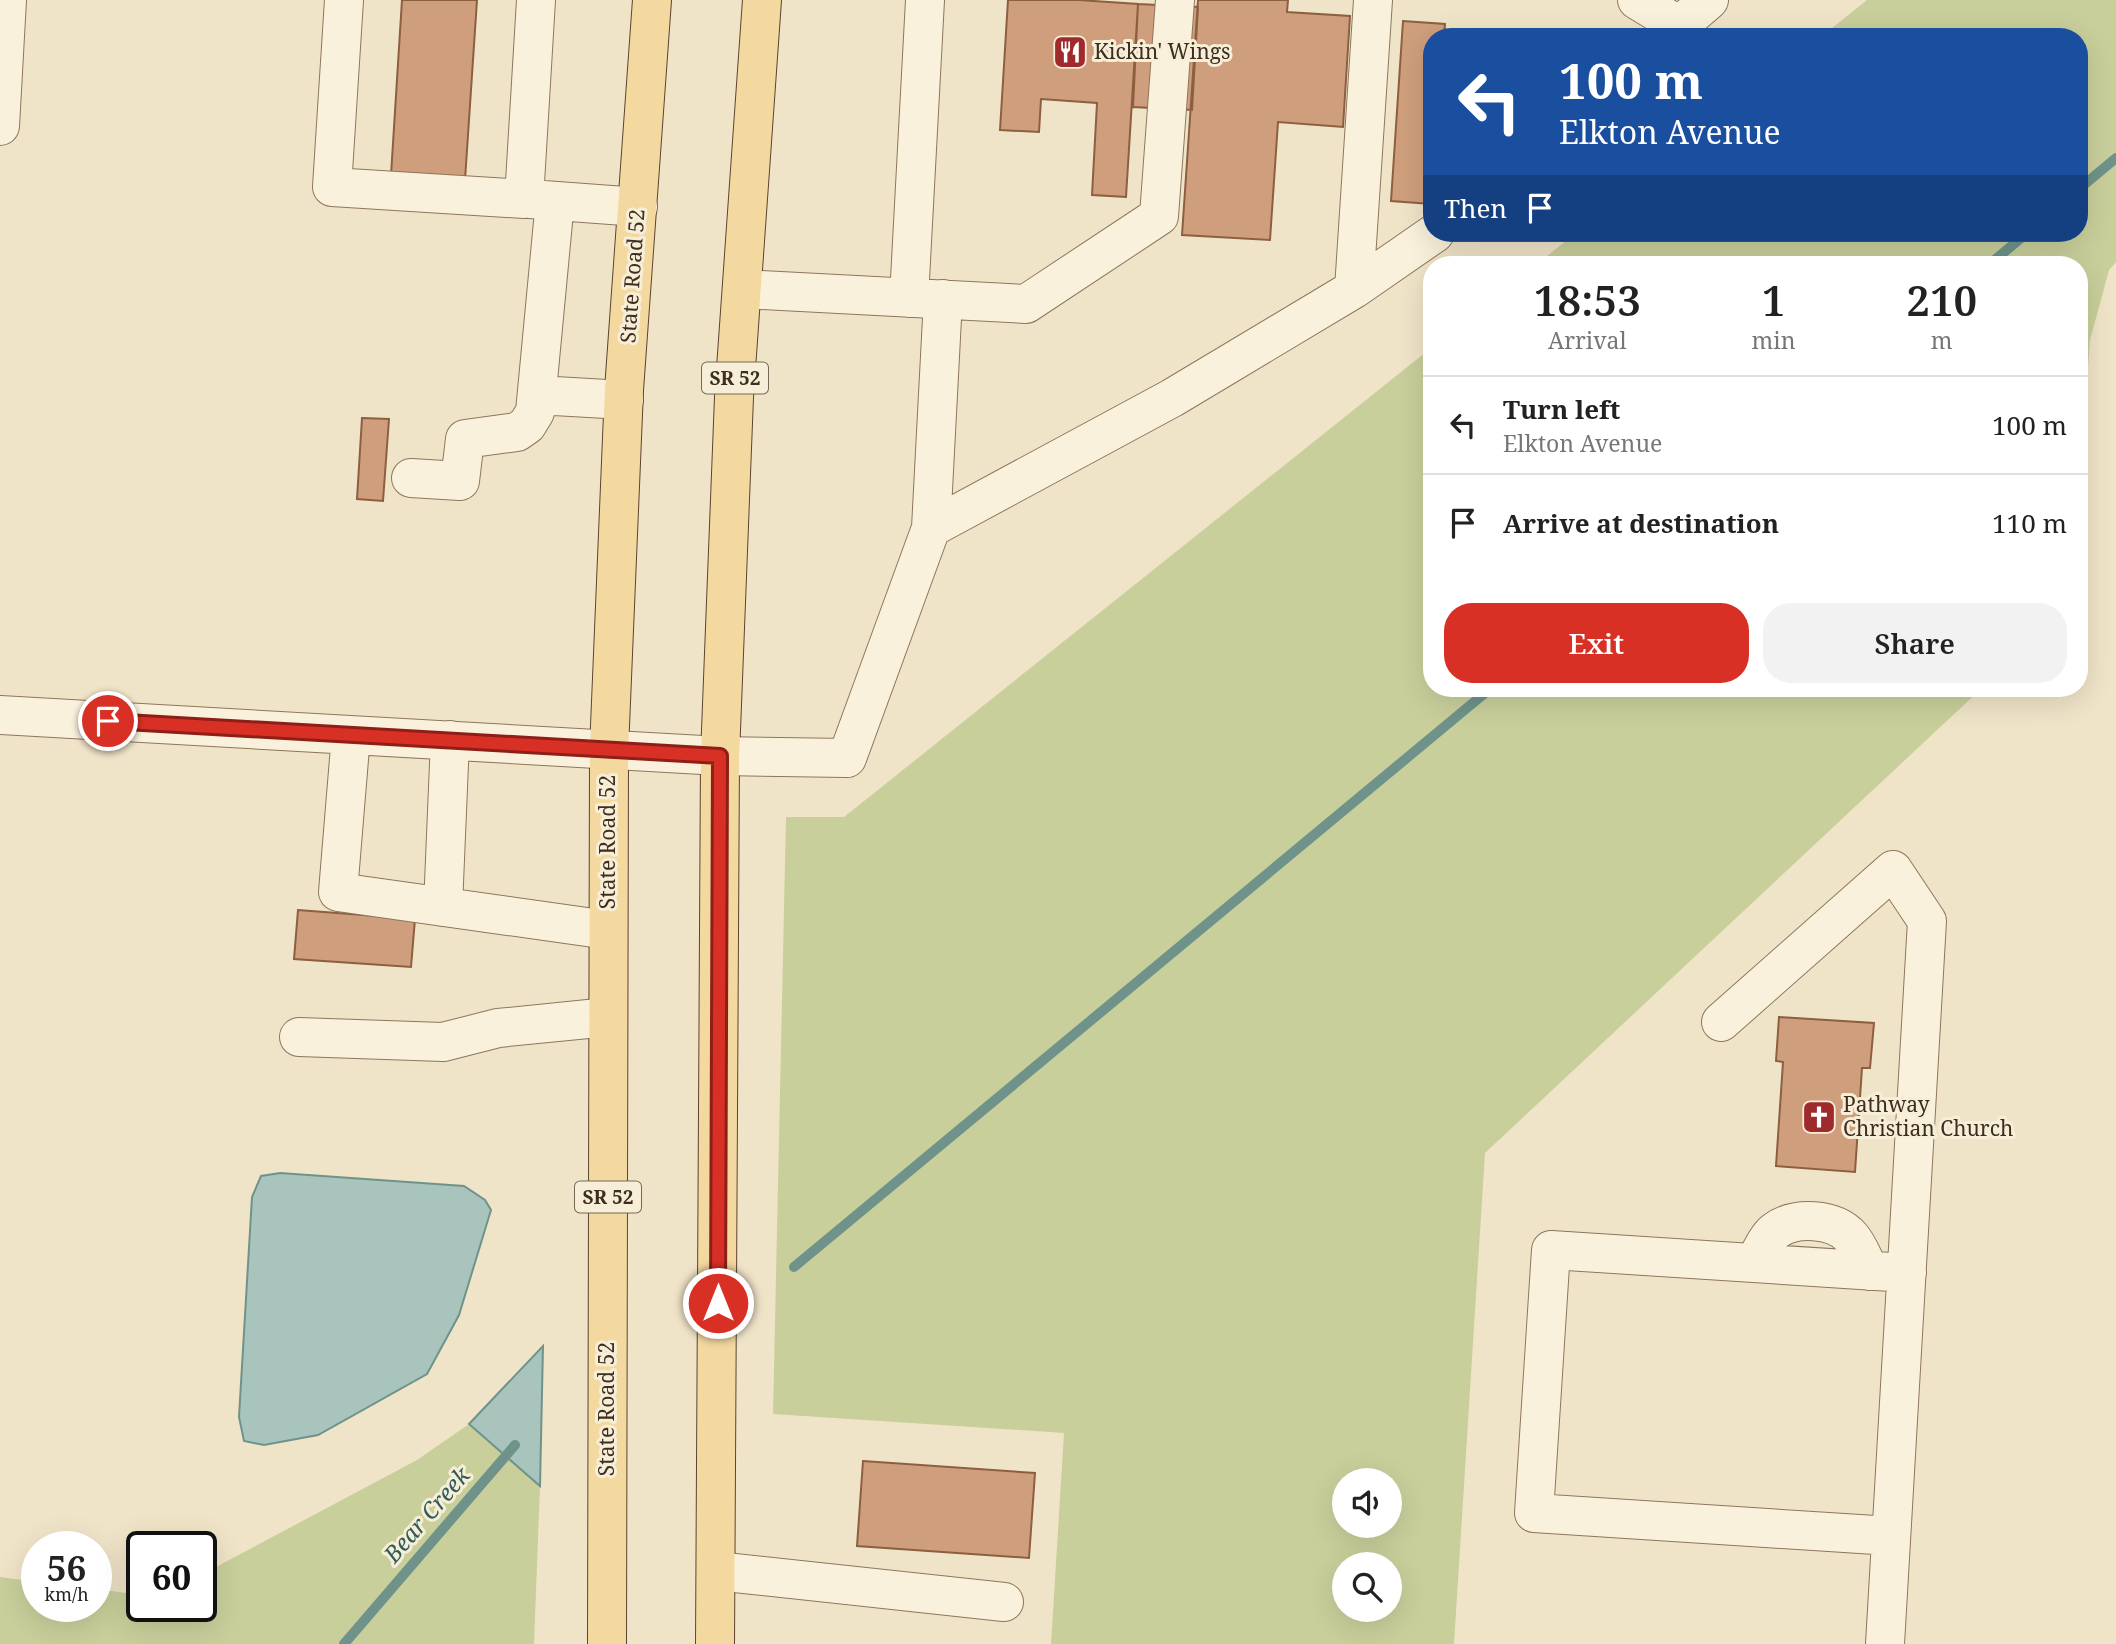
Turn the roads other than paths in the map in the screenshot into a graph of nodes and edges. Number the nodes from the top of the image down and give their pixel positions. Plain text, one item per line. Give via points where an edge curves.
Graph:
1 (7, 0) edge
2 (344, 0) edge
3 (536, 0) edge
4 (652, 0) edge
5 (762, 0) edge
6 (925, 0) edge
7 (1175, 0) edge
8 (1373, 0) edge
9 (1637, 0) edge
10 (1709, 0) edge
11 (1669, 28) edge
12 (1676, 28) edge
13 (0, 127) edge
14 (539, 200) junction
15 (638, 208) junction
16 (1423, 241) edge
17 (742, 289) junction
18 (1354, 289) junction
19 (926, 298) junction
20 (537, 395) junction
21 (624, 400) junction
22 (411, 478) dead end
23 (931, 528) junction
24 (0, 715) edge
25 (351, 735) junction
26 (450, 740) junction
27 (609, 750) junction
28 (720, 756) junction
29 (443, 907) junction
30 (608, 930) junction
31 (608, 1017) junction
32 (1721, 1022) dead end
33 (299, 1037) dead end
34 (1888, 1272) junction
35 (1891, 1536) junction
36 (716, 1571) junction
37 (1004, 1602) dead end
38 (607, 1644) edge
39 (715, 1644) edge
40 (1885, 1644) edge

1 - 13 street
2 - 14 street via 332,187
3 - 14 street
4 - 15 main road, State Road 52 / SR 52
5 - 17 main road, SR 52
6 - 19 street
7 - 19 street via 1159,216 1026,304
8 - 18 street
9 - 11 street
10 - 12 street
14 - 15 street
14 - 20 street
15 - 21 main road, State Road 52 / SR 52
16 - 18 street
17 - 19 street
17 - 28 main road, SR 52
18 - 23 street via 1172,398
19 - 23 street
20 - 21 street
20 - 22 street via 535,412 517,432 465,439 460,481
21 - 27 main road, State Road 52 / SR 52
23 - 28 street via 847,758
24 - 25 street
25 - 26 street
25 - 29 street via 338,892
26 - 27 street
26 - 29 street
27 - 28 street
27 - 30 main road, State Road 52 / SR 52
28 - 36 main road, SR 52
29 - 30 street
30 - 31 main road, State Road 52 / SR 52
31 - 33 street via 498,1028 443,1042
31 - 38 main road, State Road 52 / SR 52
32 - 34 street via 1894,870 1927,921
34 - 35 street
34 - 35 street via 1551,1250 1534,1513
35 - 40 street
36 - 37 street
36 - 39 main road, SR 52

